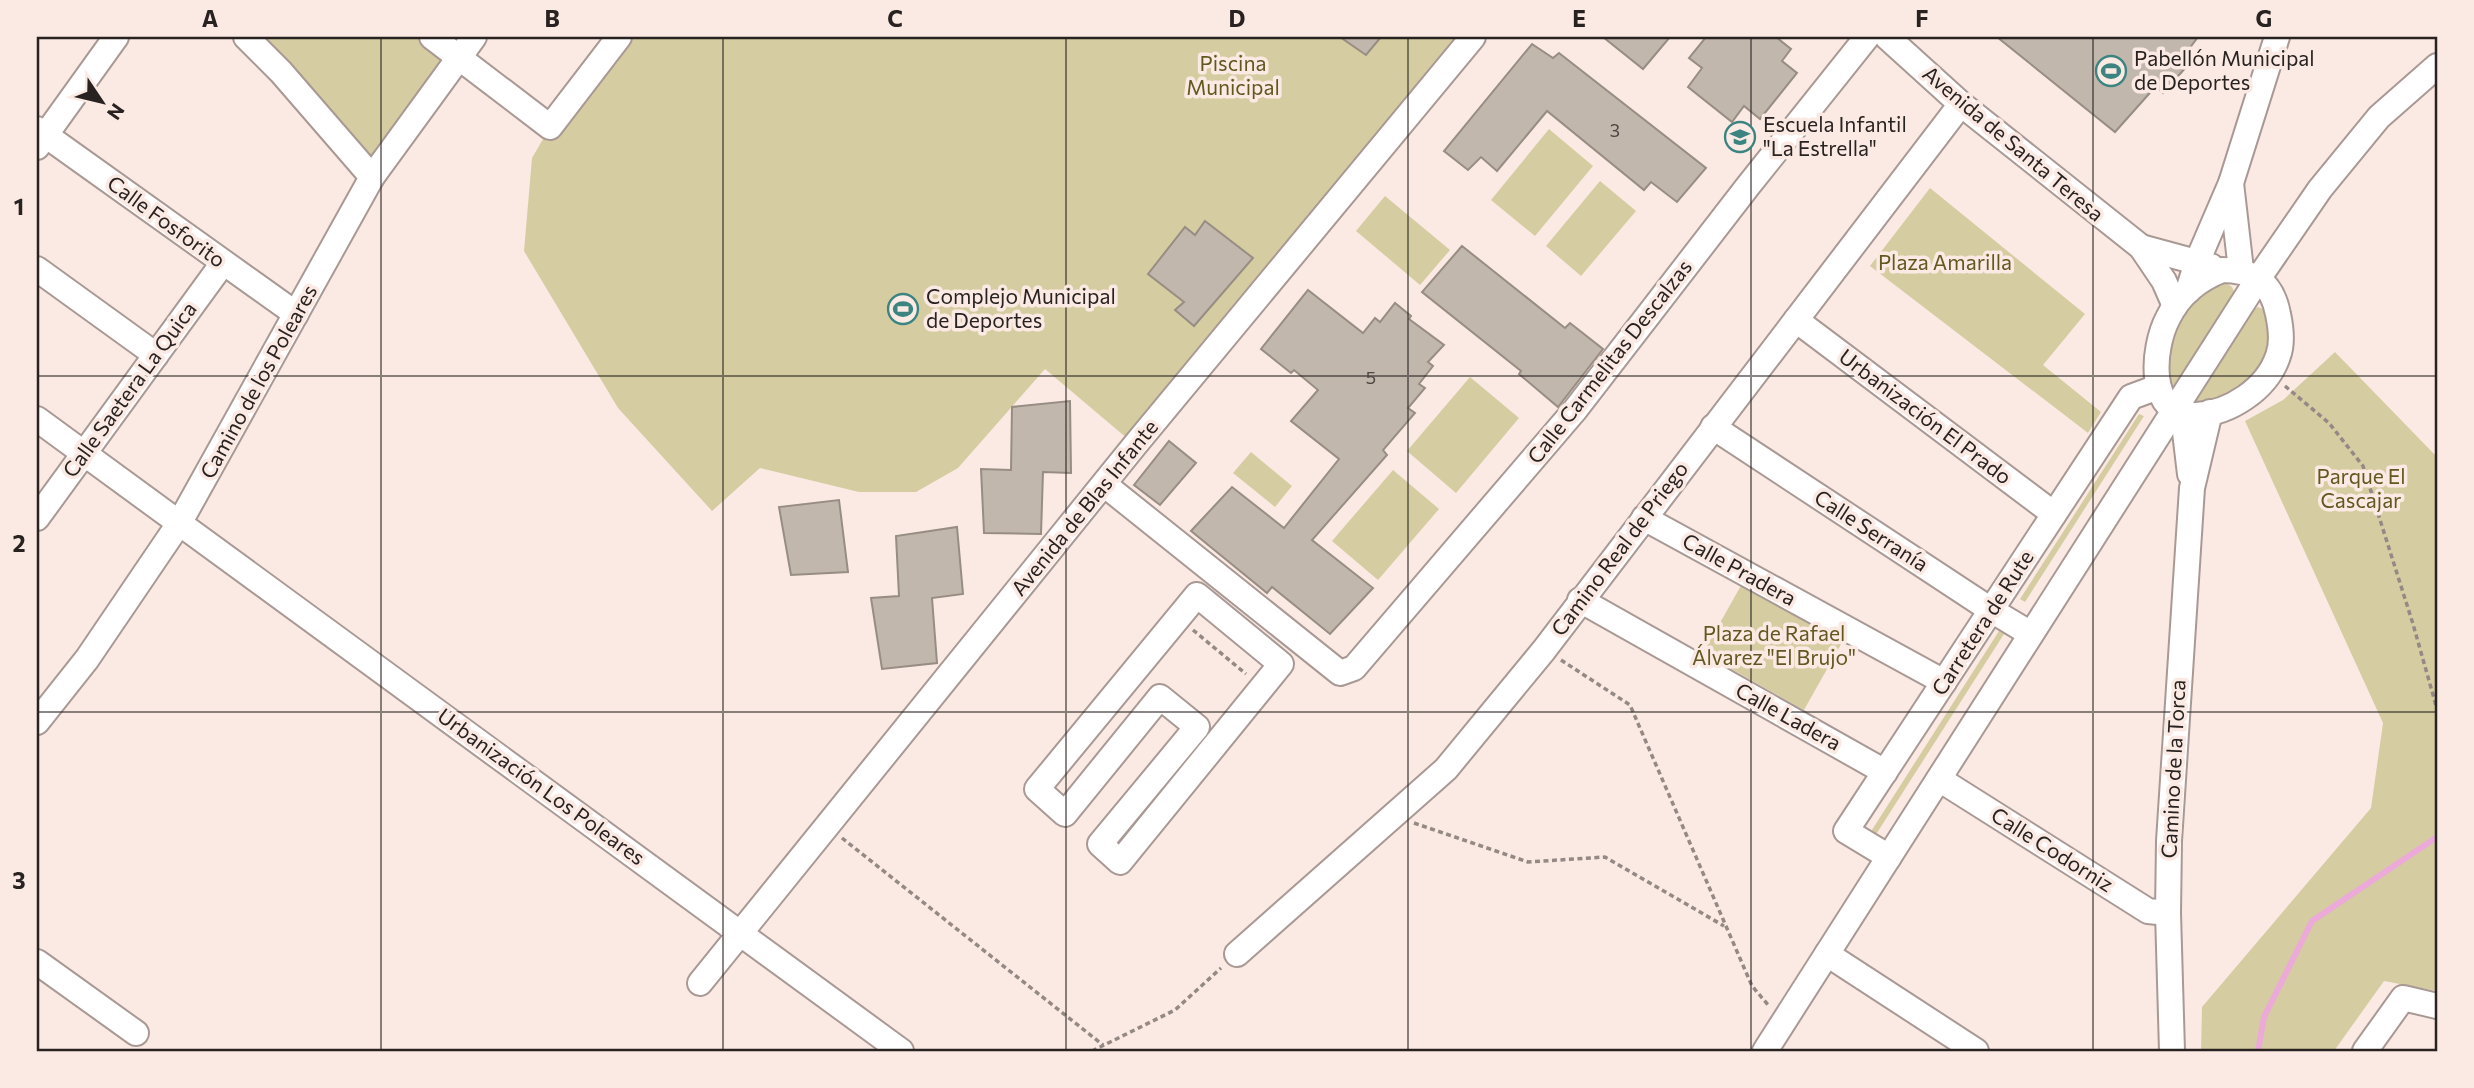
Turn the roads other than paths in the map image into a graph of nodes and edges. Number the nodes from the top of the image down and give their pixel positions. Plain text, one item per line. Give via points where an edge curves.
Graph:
1 (116, 37) edge
2 (246, 37) edge
3 (432, 37) edge
4 (474, 37) edge
5 (619, 37) edge
6 (1474, 37) edge
7 (1867, 37) edge
8 (1887, 37) edge
9 (2277, 37) edge
10 (457, 58) junction
11 (2437, 66) edge
12 (1961, 104) junction
13 (39, 137) edge
14 (372, 177) junction
15 (2231, 183) junction
16 (2141, 247) junction
17 (223, 262) junction
18 (2197, 262) junction
19 (37, 269) edge
20 (2240, 273) junction
21 (2182, 298) junction
22 (296, 314) junction
23 (1796, 320) junction
24 (156, 355) junction
25 (2158, 387) junction
26 (2210, 412) junction
27 (2178, 413) junction
28 (37, 419) edge
29 (1713, 427) junction
30 (84, 453) junction
31 (1105, 485) junction
32 (2192, 488) junction
33 (2054, 514) junction
34 (37, 518) edge
35 (1644, 518) junction
36 (180, 522) junction
37 (1580, 600) junction
38 (1991, 610) junction
39 (2031, 634) junction
40 (1281, 664) joint
41 (1944, 682) junction
42 (40, 712) edge
43 (1885, 772) junction
44 (1939, 779) junction
45 (1889, 857) junction
46 (2168, 913) junction
47 (740, 933) junction
48 (1237, 954) road end
49 (1827, 954) junction
50 (37, 962) edge
51 (700, 983) dead end
52 (2437, 1006) edge
53 (136, 1033) dead end
54 (901, 1051) edge
55 (1765, 1051) edge
56 (1976, 1051) edge
57 (2172, 1051) edge
58 (2365, 1051) edge

1 - 13 street
2 - 14 street
3 - 10 street
4 - 10 street, Camino de los Poleares
5 - 10 street via 550,127
6 - 31 street, Avenida de Blas Infante
7 - 31 street, Calle Carmelitas Descalzas via 1575,410 1354,668 1340,673
8 - 12 street, Avenida de Santa Teresa
9 - 15 street
10 - 14 street, Camino de los Poleares
11 - 20 street via 2379,117 2320,189
12 - 16 street, Avenida de Santa Teresa
12 - 23 street, Camino Real de Priego
13 - 17 street, Calle Fosforito
14 - 22 street, Camino de los Poleares
15 - 18 street
15 - 20 street
16 - 18 street, Avenida de Santa Teresa
16 - 21 street, Avenida de Santa Teresa
17 - 22 street, Calle Fosforito
17 - 24 street, Calle Saetera La Quica
18 - 20 street, Avenida de Santa Teresa
18 - 21 street
19 - 24 street
20 - 21 street via 2205,276
20 - 26 street via 2274,298 2281,335 2279,355 2262,385 2228,407
20 - 27 street
21 - 25 street via 2167,319 2161,338
22 - 36 street, Camino de los Poleares
23 - 29 street, Camino Real de Priego
23 - 33 street, Urbanización El Prado
24 - 30 street, Calle Saetera La Quica
25 - 27 street
25 - 33 street, Carretera de Rute via 2130,397
26 - 27 street
26 - 32 street, Camino de la Torca
27 - 32 street, Camino de la Torca
27 - 39 street
28 - 30 street, Urbanización Los Poleares
29 - 35 street, Camino Real de Priego
29 - 38 street, Calle Serranía
30 - 34 street, Calle Saetera La Quica
30 - 36 street, Urbanización Los Poleares
31 - 47 street, Avenida de Blas Infante
32 - 46 street, Camino de la Torca
33 - 38 street, Carretera de Rute
35 - 37 street, Camino Real de Priego
35 - 41 street, Calle Pradera
36 - 42 street, Camino de los Poleares via 87,659
36 - 47 street, Urbanización Los Poleares
37 - 43 street, Calle Ladera
37 - 48 street, Camino Real de Priego via 1446,769
38 - 39 street, Calle Serranía
38 - 41 street, Carretera de Rute
39 - 44 street
40 - 40 street via 1120,862 1100,844 1197,727 1160,697 1065,814 1037,789 1197,594
41 - 43 street, Carretera de Rute
43 - 45 street, Carretera de Rute via 1846,831
44 - 45 street
44 - 46 street, Calle Codorniz via 2148,911
45 - 49 street
46 - 57 street, Camino de la Torca
47 - 51 street, Avenida de Blas Infante
47 - 54 street, Urbanización Los Poleares
49 - 55 street
49 - 56 street
50 - 53 street
52 - 58 street via 2403,998

